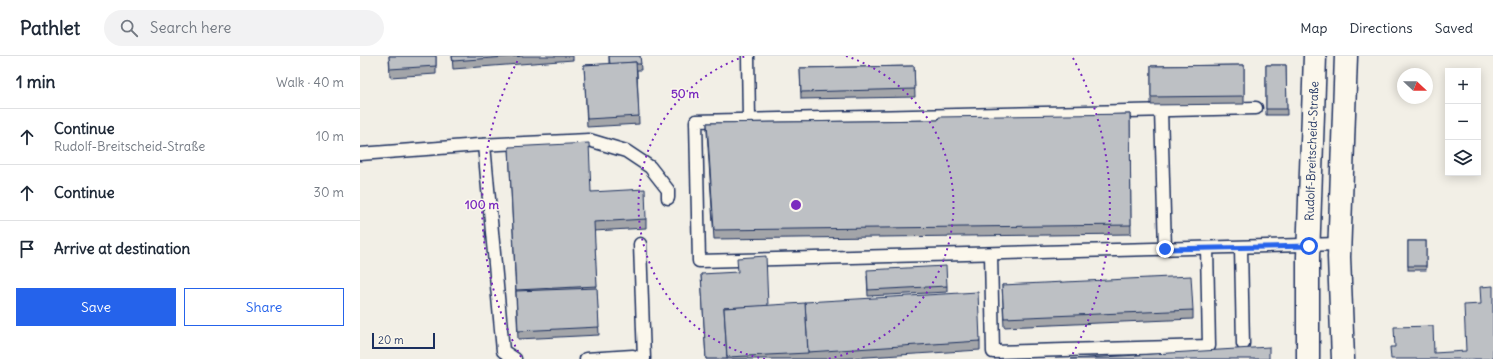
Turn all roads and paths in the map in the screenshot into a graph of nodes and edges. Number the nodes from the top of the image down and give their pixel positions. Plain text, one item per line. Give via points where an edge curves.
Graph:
1 (748, 56) edge
2 (1315, 56) edge
3 (1346, 56) edge
4 (1256, 108) dead end
5 (1162, 110) junction
6 (749, 120) junction
7 (484, 145) junction
8 (360, 154) edge
9 (668, 198) dead end
10 (640, 244) dead end
11 (1339, 244) junction
12 (1309, 246) junction
13 (1207, 248) junction
14 (1241, 248) junction
15 (1165, 249) junction
16 (991, 254) junction
17 (1243, 344) dead end
18 (515, 359) edge
19 (586, 359) edge
20 (641, 359) edge
21 (644, 359) edge
22 (1308, 359) edge
23 (1343, 359) edge

1 - 6 lane
2 - 12 street, Rudolf-Breitscheid-Straße
3 - 11 street
4 - 5 lane
5 - 6 lane
5 - 15 lane
6 - 16 lane via 696,122 699,261
7 - 8 lane
7 - 9 lane via 589,140 626,151 650,167 668,190
7 - 18 lane via 504,351
10 - 21 lane
11 - 12 lane
11 - 23 street
12 - 14 lane
12 - 22 street, Rudolf-Breitscheid-Straße
13 - 14 lane
13 - 15 lane
13 - 16 lane via 1209,346 993,352
14 - 17 lane
15 - 16 lane
19 - 20 lane via 633,356

